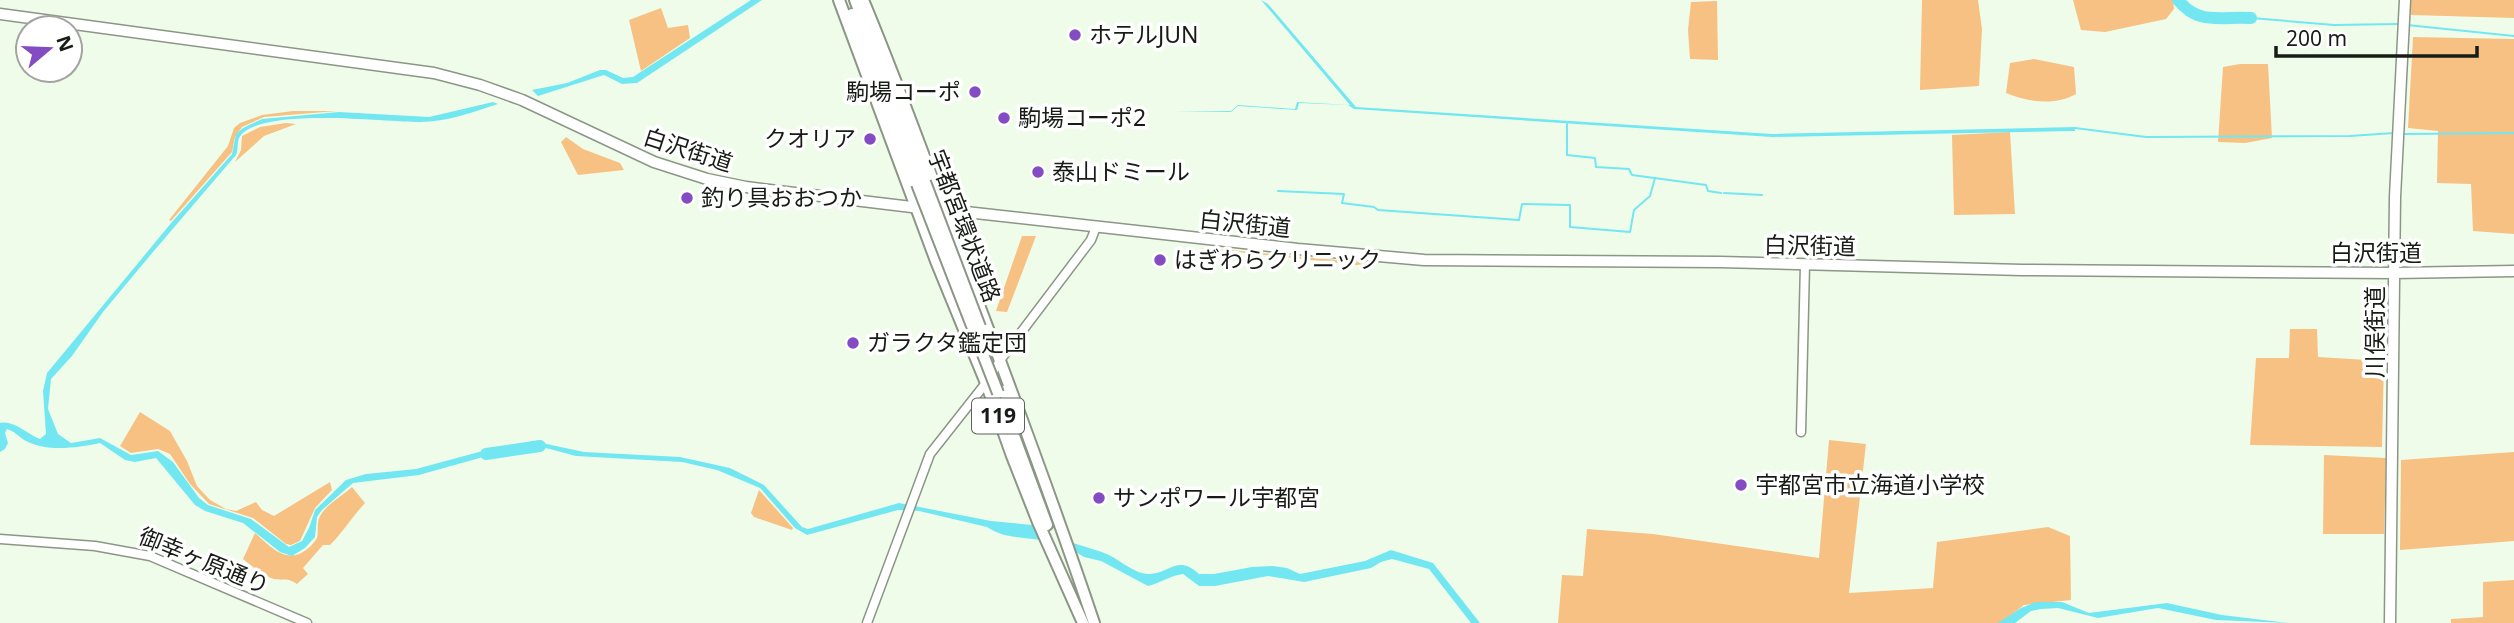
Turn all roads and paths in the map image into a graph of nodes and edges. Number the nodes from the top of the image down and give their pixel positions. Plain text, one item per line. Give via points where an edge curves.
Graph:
1 (839, 0) edge
2 (846, 0) edge
3 (855, 0) edge
4 (863, 0) edge
5 (2405, 0) edge
6 (0, 14) edge
7 (921, 183) junction
8 (917, 207) junction
9 (945, 210) junction
10 (1096, 228) junction
11 (1805, 264) junction
12 (2514, 271) edge
13 (2394, 273) junction
14 (1001, 359) junction
15 (986, 383) junction
16 (1001, 392) junction
17 (1801, 432) dead end
18 (0, 539) edge
19 (307, 623) edge
20 (867, 623) edge
21 (1084, 623) edge
22 (1094, 623) edge
23 (2390, 623) edge

1 - 8 highway, 119
2 - 7 highway, 宇都宮環状道路 / 119
3 - 7 highway, 宇都宮環状道路 / 119
4 - 9 highway, 119
5 - 13 main road, 川俣街道
6 - 8 main road, 白沢街道 via 434,73 522,100 654,162 698,177
7 - 16 highway, 宇都宮環状道路 / 119, bridge
8 - 9 main road, 白沢街道
8 - 15 highway, 119
9 - 10 main road, 白沢街道
9 - 14 highway, 119
10 - 11 main road, 白沢街道 via 1424,260
10 - 14 street
11 - 13 main road, 白沢街道
11 - 17 street
12 - 13 main road, 白沢街道
13 - 23 main road, 川俣街道
14 - 15 street
14 - 22 highway, 119
15 - 20 street via 930,454
15 - 21 highway, 119 via 1038,522
16 - 21 highway, 宇都宮環状道路 / 119
16 - 22 highway, 宇都宮環状道路 / 119
18 - 19 street, 御幸ヶ原通り via 95,546 150,556

